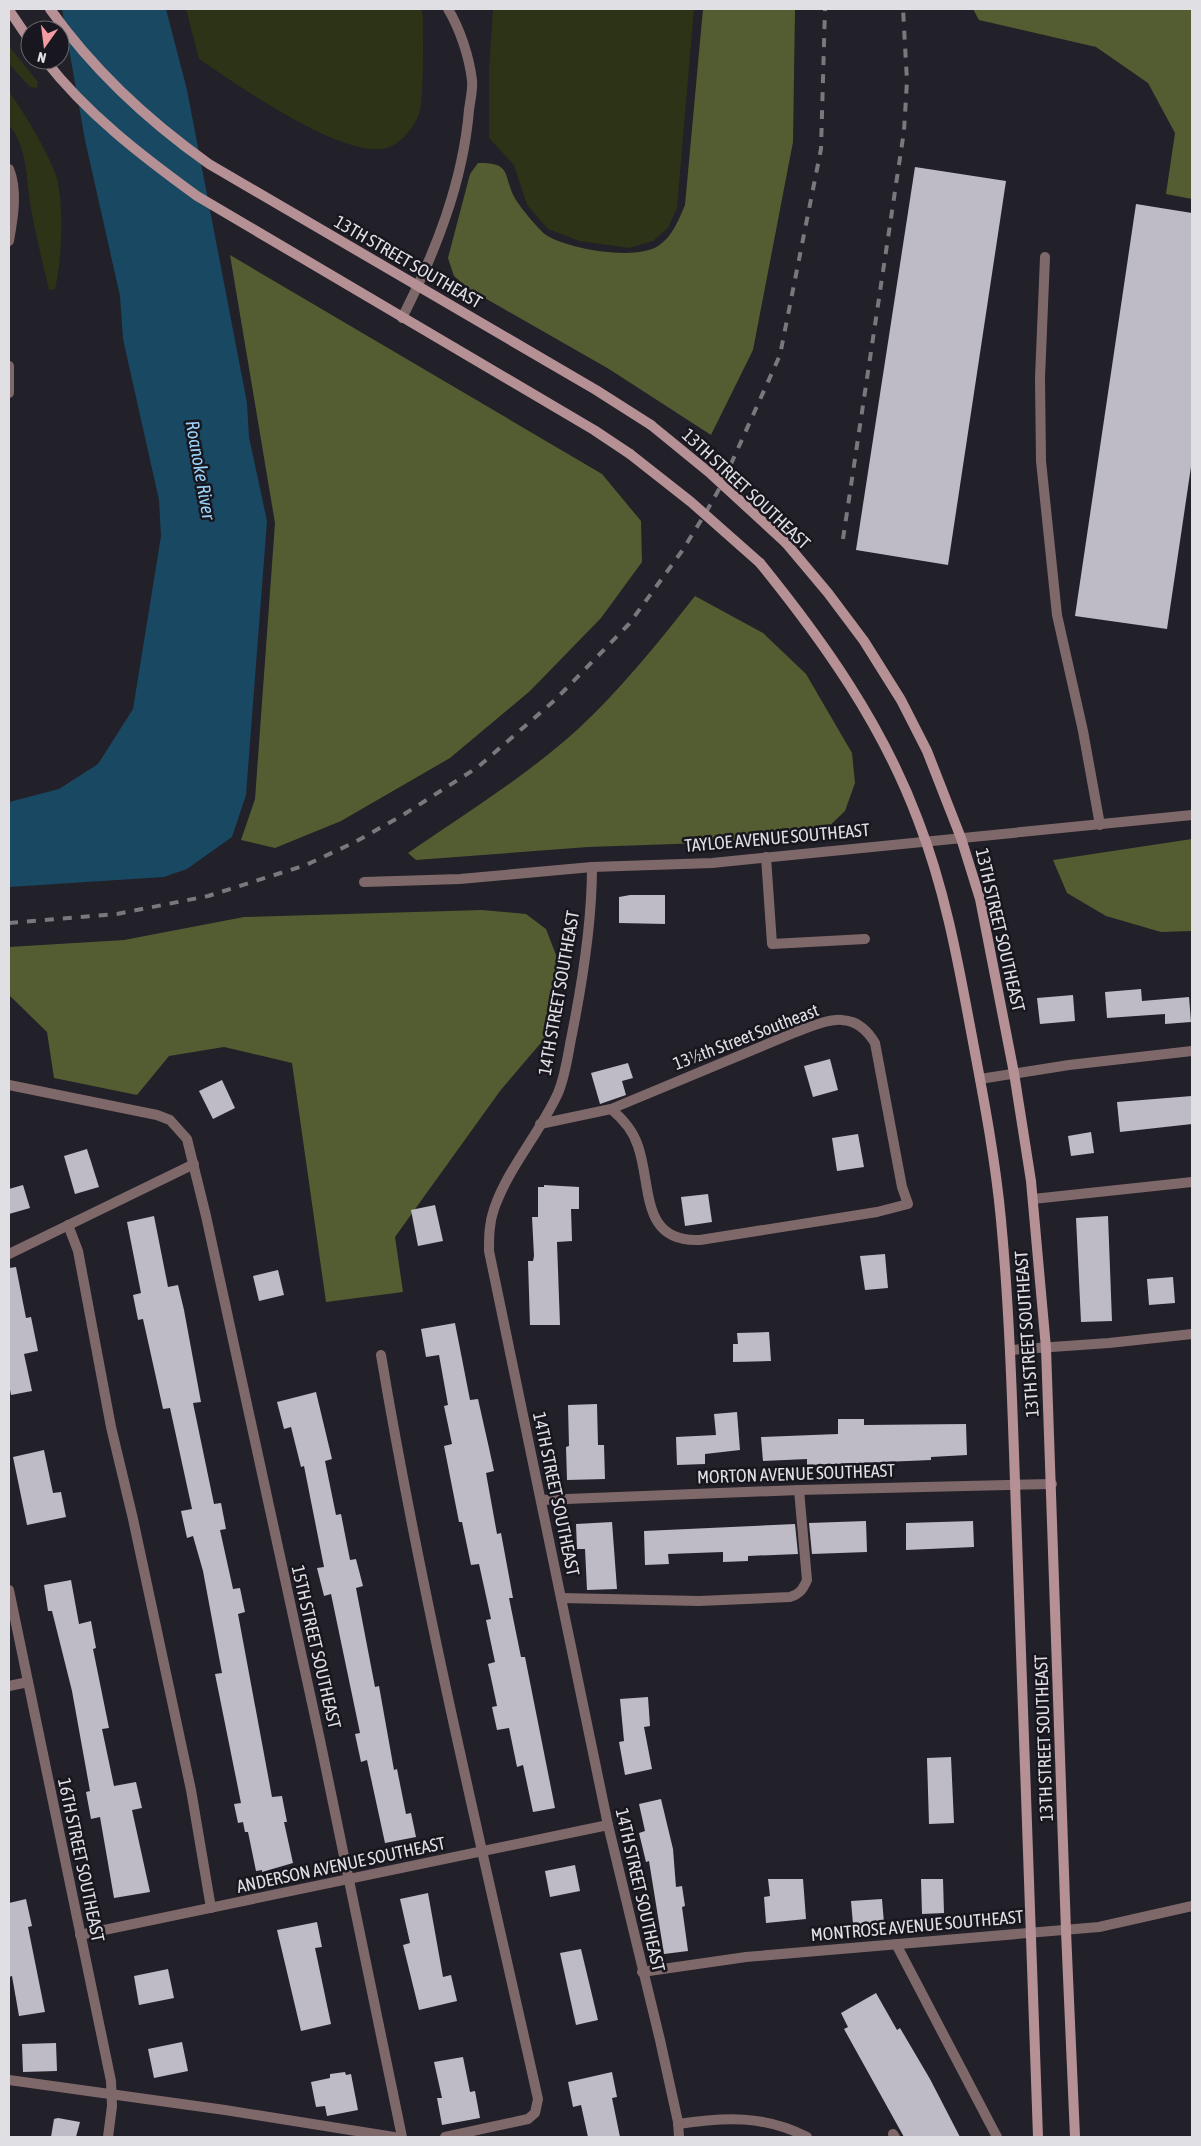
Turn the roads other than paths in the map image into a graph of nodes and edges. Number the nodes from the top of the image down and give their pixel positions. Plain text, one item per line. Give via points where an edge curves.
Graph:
1 (50, 9) edge
2 (448, 9) edge
3 (9, 10) edge
4 (20, 26) edge
5 (54, 70) edge
6 (9, 169) edge
7 (9, 241) edge
8 (1045, 257) dead end
9 (418, 287) junction
10 (402, 318) junction
11 (9, 366) edge
12 (9, 393) edge
13 (1192, 814) edge
14 (1100, 825) junction
15 (961, 838) junction
16 (926, 841) junction
17 (766, 856) junction
18 (592, 867) junction
19 (364, 882) dead end
20 (865, 939) dead end
21 (1192, 1051) edge
22 (1014, 1073) junction
23 (980, 1079) junction
24 (9, 1085) edge
25 (611, 1109) junction
26 (540, 1124) junction
27 (194, 1164) junction
28 (1192, 1182) edge
29 (1033, 1199) junction
30 (68, 1225) junction
31 (9, 1254) edge
32 (1192, 1334) edge
33 (1046, 1348) junction
34 (1010, 1350) junction
35 (381, 1355) dead end
36 (1015, 1484) junction
37 (1052, 1484) junction
38 (799, 1490) junction
39 (541, 1500) junction
40 (9, 1590) edge
41 (561, 1598) junction
42 (28, 1682) junction
43 (9, 1686) edge
44 (608, 1825) junction
45 (481, 1852) junction
46 (348, 1879) junction
47 (1192, 1906) edge
48 (212, 1908) junction
49 (1066, 1931) junction
50 (1031, 1933) junction
51 (80, 1935) junction
52 (896, 1944) junction
53 (642, 1972) junction
54 (9, 2080) edge
55 (112, 2095) junction
56 (678, 2124) junction
57 (108, 2137) edge
58 (394, 2137) edge
59 (402, 2137) edge
60 (445, 2137) edge
61 (679, 2137) edge
62 (807, 2137) edge
63 (997, 2137) edge
64 (1038, 2137) edge
65 (1075, 2137) edge

1 - 9 main road, 13TH STREET SOUTHEAST via 88,59 169,136 209,164
2 - 9 street via 457,24 472,81 467,139 455,191
3 - 4 main road
5 - 10 main road, 13TH STREET SOUTHEAST via 82,102 146,159 196,196
6 - 7 street via 14,204
8 - 14 street via 1041,461 1057,615 1084,731
9 - 10 street
9 - 15 main road, 13TH STREET SOUTHEAST, bridge via 650,425 711,474 786,543 864,641 901,700 927,751
10 - 16 main road, 13TH STREET SOUTHEAST, bridge via 630,454 760,563 799,612 872,721 899,773
11 - 12 street
13 - 14 street, TAYLOE AVENUE SOUTHEAST
14 - 15 street, TAYLOE AVENUE SOUTHEAST
15 - 16 street, TAYLOE AVENUE SOUTHEAST
15 - 22 main road, 13TH STREET SOUTHEAST via 980,900
16 - 17 street, TAYLOE AVENUE SOUTHEAST
16 - 23 main road, 13TH STREET SOUTHEAST via 944,898
17 - 18 street, TAYLOE AVENUE SOUTHEAST via 712,863
17 - 20 street via 772,944
18 - 19 street, TAYLOE AVENUE SOUTHEAST via 460,879
18 - 26 street, 14TH STREET SOUTHEAST via 592,899 584,962 565,1069 558,1093
21 - 22 street
22 - 23 street
22 - 29 main road, 13TH STREET SOUTHEAST
23 - 34 main road, 13TH STREET SOUTHEAST via 1001,1217
24 - 27 street, 15TH STREET SOUTHEAST via 170,1120 187,1139
25 - 25 street, 13½th Street Southeast via 633,1133 655,1220 673,1237 700,1240 877,1212 908,1204 875,1043 858,1024 846,1020 820,1023 796,1032
25 - 26 street, 13½th Street Southeast
26 - 39 street, 14TH STREET SOUTHEAST via 493,1210 489,1251
27 - 30 street
27 - 46 street, 15TH STREET SOUTHEAST
28 - 29 street
29 - 33 main road, 13TH STREET SOUTHEAST
30 - 31 street
30 - 48 street via 78,1251 111,1427 134,1518 191,1790
32 - 33 street
33 - 34 street
33 - 37 main road, 13TH STREET SOUTHEAST
34 - 36 main road, 13TH STREET SOUTHEAST
35 - 45 street
36 - 37 street, MORTON AVENUE SOUTHEAST
36 - 38 street, MORTON AVENUE SOUTHEAST
36 - 50 main road, 13TH STREET SOUTHEAST
37 - 49 main road, 13TH STREET SOUTHEAST
38 - 39 street, MORTON AVENUE SOUTHEAST
38 - 41 street via 807,1580 797,1594 698,1601
39 - 41 street, 14TH STREET SOUTHEAST
40 - 42 street, 16TH STREET SOUTHEAST
41 - 44 street, 14TH STREET SOUTHEAST
42 - 43 street
42 - 51 street, 16TH STREET SOUTHEAST
44 - 45 street, ANDERSON AVENUE SOUTHEAST
44 - 53 street, 14TH STREET SOUTHEAST
45 - 46 street, ANDERSON AVENUE SOUTHEAST
45 - 60 street via 538,2105 535,2114 528,2119
46 - 48 street, ANDERSON AVENUE SOUTHEAST
46 - 59 street, 15TH STREET SOUTHEAST
47 - 49 street, MONTROSE AVENUE SOUTHEAST
48 - 51 street, ANDERSON AVENUE SOUTHEAST
49 - 50 street, MONTROSE AVENUE SOUTHEAST
49 - 65 main road, 13TH STREET SOUTHEAST
50 - 52 street, MONTROSE AVENUE SOUTHEAST
50 - 64 main road, 13TH STREET SOUTHEAST
51 - 55 street, 16TH STREET SOUTHEAST
52 - 53 street, MONTROSE AVENUE SOUTHEAST via 746,1957
52 - 63 street
53 - 56 street, 14TH STREET SOUTHEAST
54 - 55 street
55 - 57 street, 16TH STREET SOUTHEAST
55 - 58 street
56 - 61 street, 14TH STREET SOUTHEAST
56 - 62 street via 716,2118 749,2118 788,2127

